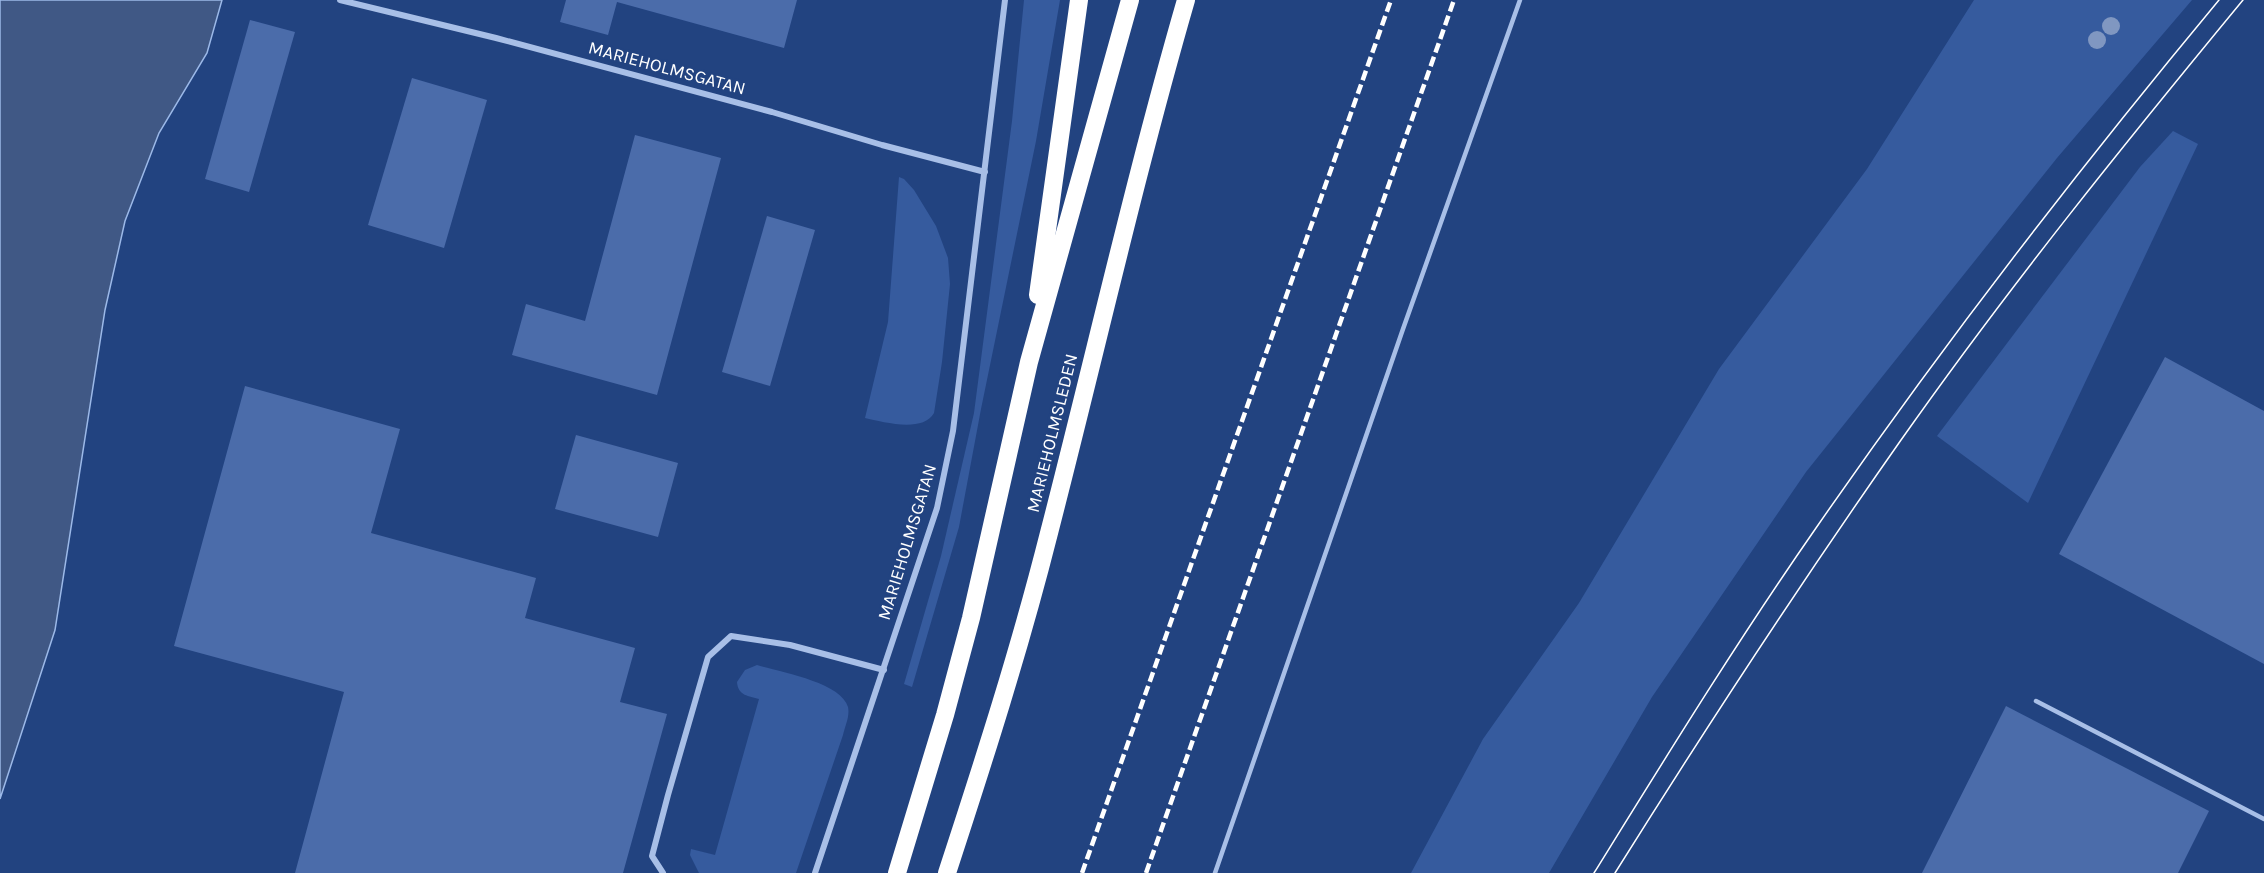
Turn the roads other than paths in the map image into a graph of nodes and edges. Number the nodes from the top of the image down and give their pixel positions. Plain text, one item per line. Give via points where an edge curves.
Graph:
1 (340, 0) edge
2 (1005, 0) edge
3 (1079, 0) edge
4 (1130, 0) edge
5 (1186, 0) edge
6 (1520, 0) edge
7 (985, 172) junction
8 (1029, 363) junction
9 (884, 670) junction
10 (2036, 701) dead end
11 (2264, 819) edge
12 (663, 873) edge
13 (815, 873) edge
14 (897, 873) edge
15 (947, 873) edge
16 (1215, 873) edge

1 - 7 street, MARIEHOLMSGATAN via 496,38
2 - 7 street, MARIEHOLMSGATAN
3 - 8 highway
4 - 8 highway, MARIEHOLMSLEDEN
5 - 15 highway, MARIEHOLMSLEDEN via 1153,113 1020,643
6 - 16 lane
7 - 9 street, MARIEHOLMSGATAN via 946,469
8 - 14 highway, MARIEHOLMSLEDEN via 971,618
9 - 12 street via 790,645 731,636 708,657 652,856
9 - 13 street, MARIEHOLMSGATAN
10 - 11 lane

